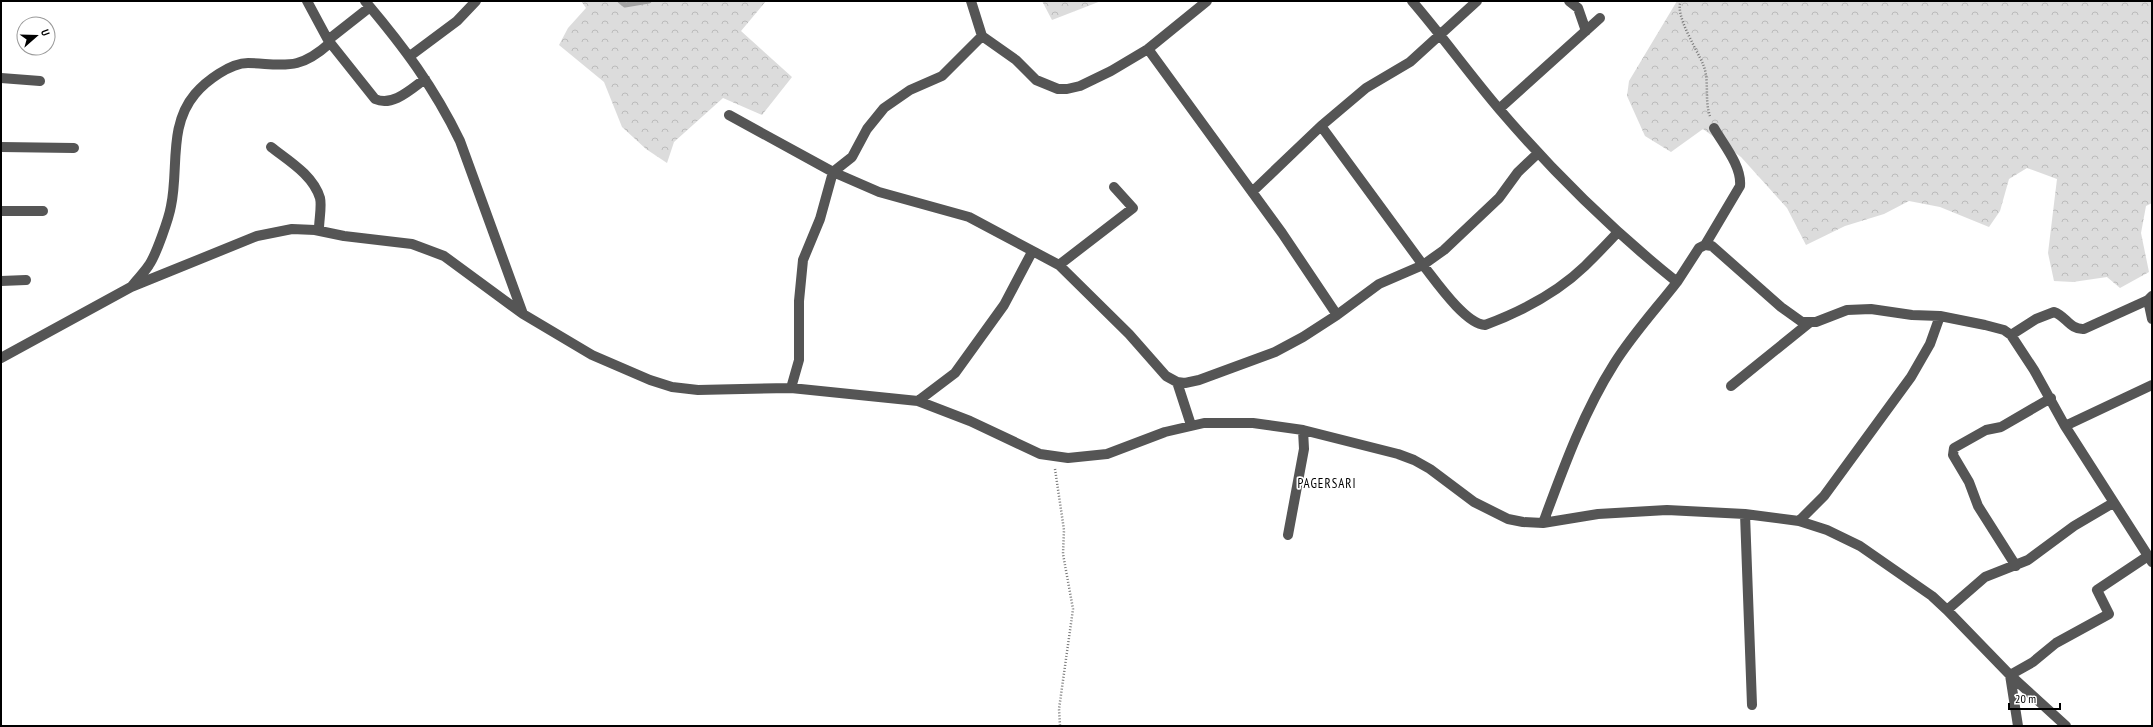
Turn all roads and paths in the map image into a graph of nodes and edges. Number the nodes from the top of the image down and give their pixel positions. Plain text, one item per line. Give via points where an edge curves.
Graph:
1 (307, 1) edge
2 (476, 1) edge
3 (971, 1) edge
4 (1412, 1) edge
5 (1477, 1) edge
6 (1569, 1) edge
7 (1681, 1) edge
8 (1203, 2) edge
9 (368, 4) edge
10 (1600, 18) dead end
11 (1586, 31) junction
12 (1440, 34) junction
13 (982, 36) junction
14 (329, 41) junction
15 (1148, 49) junction
16 (410, 56) junction
17 (1, 78) edge
18 (425, 79) junction
19 (40, 81) dead end
20 (1499, 109) junction
21 (729, 115) dead end
22 (1321, 126) junction
23 (1714, 128) joint
24 (1, 147) edge
25 (271, 147) dead end
26 (74, 148) dead end
27 (1538, 153) junction
28 (833, 172) junction
29 (1114, 187) dead end
30 (1252, 192) junction
31 (1, 211) edge
32 (43, 211) dead end
33 (315, 230) junction
34 (1617, 233) junction
35 (1704, 245) junction
36 (1032, 252) junction
37 (1060, 265) junction
38 (1423, 265) junction
39 (26, 280) dead end
40 (1, 281) edge
41 (1677, 282) junction
42 (130, 287) junction
43 (2150, 298) edge
44 (523, 314) junction
45 (1337, 315) junction
46 (1940, 316) junction
47 (2152, 319) edge
48 (1809, 323) junction
49 (2011, 336) junction
50 (1, 358) edge
51 (1176, 382) junction
52 (2152, 385) edge
53 (1731, 386) dead end
54 (791, 388) junction
55 (2051, 398) junction
56 (918, 401) junction
57 (1191, 425) junction
58 (2065, 426) junction
59 (1303, 430) junction
60 (1054, 457) junction
61 (2113, 503) junction
62 (1746, 514) junction
63 (1799, 521) junction
64 (1543, 523) junction
65 (1288, 536) dead end
66 (2150, 559) edge
67 (2016, 566) junction
68 (1948, 610) junction
69 (2010, 675) junction
70 (1752, 705) dead end
71 (1060, 726) edge
72 (2018, 726) edge
73 (2066, 726) edge

1 - 14 street
2 - 16 street via 457,21
3 - 13 street
4 - 12 street
5 - 12 street
6 - 11 street via 1578,8
7 - 23 path via 1679,14 1707,76 1707,109
8 - 15 street via 1164,38
9 - 14 street
9 - 16 street
10 - 11 street
11 - 20 street
12 - 20 street
12 - 22 street via 1410,62 1366,88
13 - 15 street via 1016,60 1036,80 1058,89 1080,86
13 - 28 street via 942,76 904,94 884,108 867,129 852,157
14 - 18 street via 375,99 381,102 393,100
14 - 42 street via 319,53 297,63 235,65 207,82 194,95 184,114 176,142 171,206 150,264
15 - 30 street
16 - 18 street
17 - 19 street
18 - 44 street via 460,141
20 - 27 street
21 - 28 street
22 - 30 street
22 - 38 street
23 - 35 street via 1741,179 1740,186
24 - 26 street
25 - 33 street via 314,183 320,199 318,229
27 - 34 street
27 - 38 street via 1518,172 1499,198 1444,250
28 - 36 street via 879,192 969,217
28 - 54 street via 820,219 804,260 799,301 798,360
29 - 37 street via 1132,208
30 - 45 street
31 - 32 street
33 - 42 street via 292,229 257,236
33 - 44 street via 430,249 444,256
34 - 38 street via 1585,266 1556,289 1485,325 1478,325 1468,318
34 - 41 street
35 - 41 street via 1694,254
35 - 48 street via 1718,250 1781,307 1802,322
36 - 37 street
36 - 56 street via 1004,306 955,373
37 - 51 street via 1129,334 1166,376
38 - 45 street via 1379,284
39 - 40 street
41 - 64 street via 1633,336 1610,372 1574,442
42 - 50 street
43 - 47 street
43 - 49 street via 2084,328 2072,327 2060,314 2046,314
44 - 54 street via 592,355 672,387 698,390
45 - 51 street via 1303,338 1275,352 1199,380
46 - 48 street via 1858,309
46 - 49 street via 1985,324 2004,330
46 - 63 street via 1930,344 1912,376 1824,496
48 - 53 street
49 - 55 street
51 - 57 street
52 - 58 street
54 - 56 street
55 - 58 street
55 - 67 street via 1954,448 1953,455 1969,482 1978,506
56 - 60 street via 970,421 1022,447
57 - 59 street via 1228,421
57 - 60 street via 1107,454
58 - 61 street
59 - 64 street via 1408,458 1430,469 1455,489 1508,519
59 - 65 street via 1304,449
60 - 71 path via 1064,530 1062,554 1073,609 1059,709
61 - 66 street
61 - 67 street
62 - 63 street
62 - 64 street via 1667,510 1598,514
62 - 70 street
63 - 68 street via 1827,530 1860,546
66 - 69 street via 2097,590 2109,614 2056,643 2033,662
67 - 68 street via 1985,577
68 - 69 street
69 - 72 street
69 - 73 street

